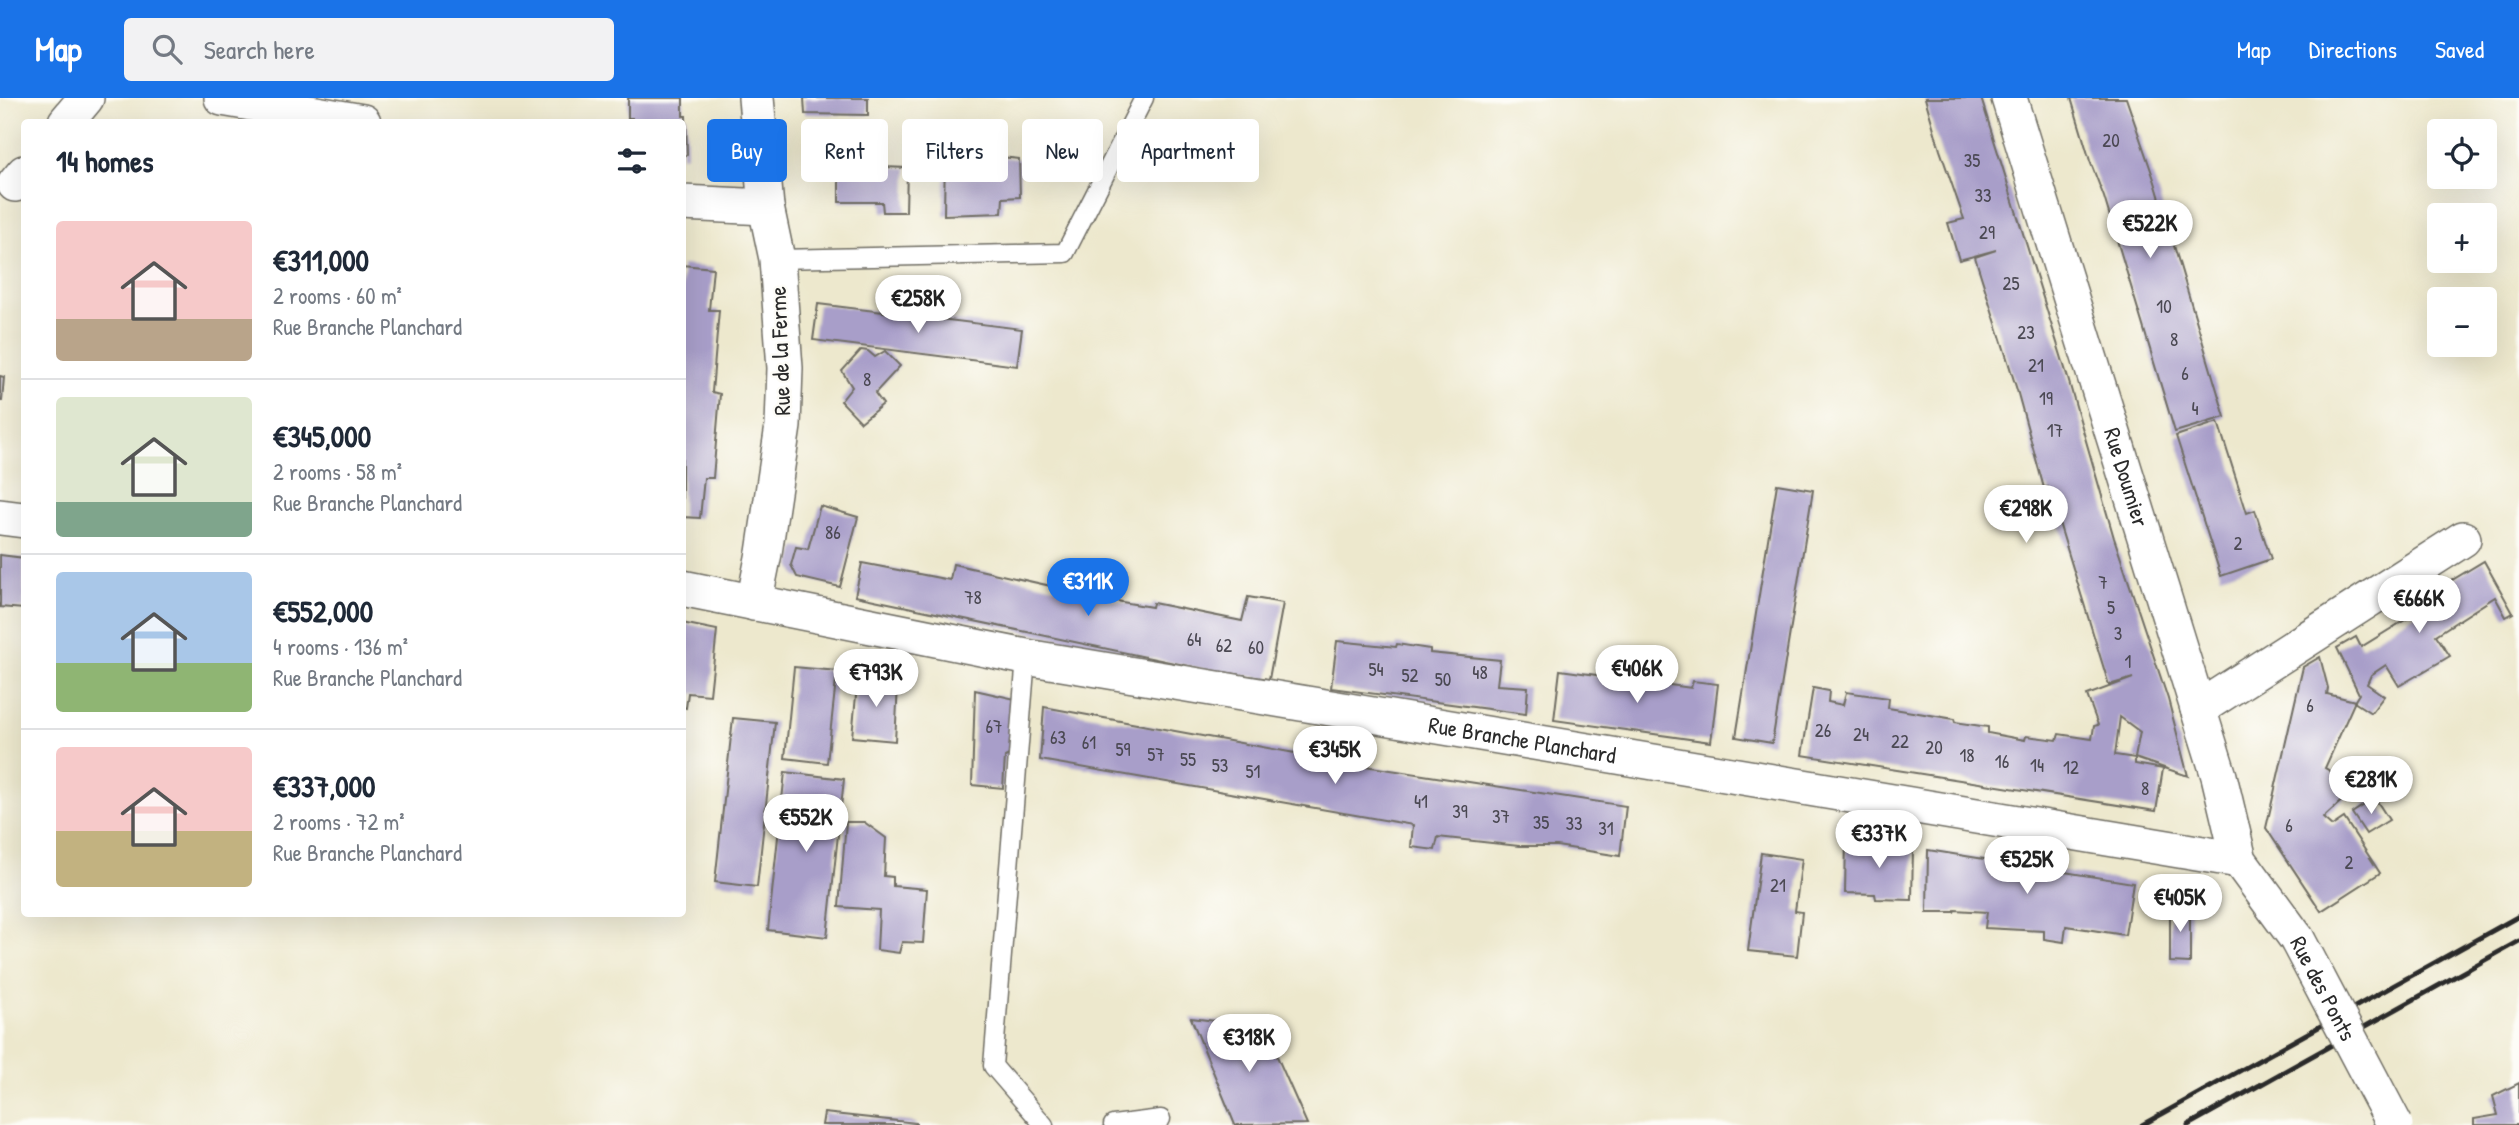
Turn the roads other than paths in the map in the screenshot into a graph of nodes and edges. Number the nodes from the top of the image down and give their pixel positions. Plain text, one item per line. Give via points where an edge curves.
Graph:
1 (86, 98) edge
2 (222, 98) edge
3 (755, 98) edge
4 (1144, 98) edge
5 (2009, 98) edge
6 (68, 119) edge
7 (345, 119) edge
8 (686, 203) edge
9 (766, 207) junction
10 (777, 259) junction
11 (0, 517) edge
12 (21, 520) edge
13 (2463, 539) dead end
14 (686, 589) edge
15 (754, 603) junction
16 (1026, 657) junction
17 (2198, 709) junction
18 (2239, 860) junction
19 (1161, 1119) dead end
20 (1044, 1125) edge
21 (1113, 1125) edge
22 (2395, 1125) edge

1 - 6 street
2 - 7 street
3 - 9 street, Rue de la Ferme
4 - 10 lane via 1065,253
5 - 17 street, Rue Doumier
8 - 9 street
9 - 10 street, Rue de la Ferme
10 - 15 street, Rue de la Ferme via 785,368 783,426
11 - 12 street
13 - 17 street
14 - 15 street, Rue Branche Planchard
15 - 16 street, Rue Branche Planchard
16 - 18 street, Rue Branche Planchard
16 - 20 lane via 993,1066
17 - 18 street, Rue Doumier
18 - 22 street, Rue des Ponts, bridge via 2297,939
19 - 21 lane

